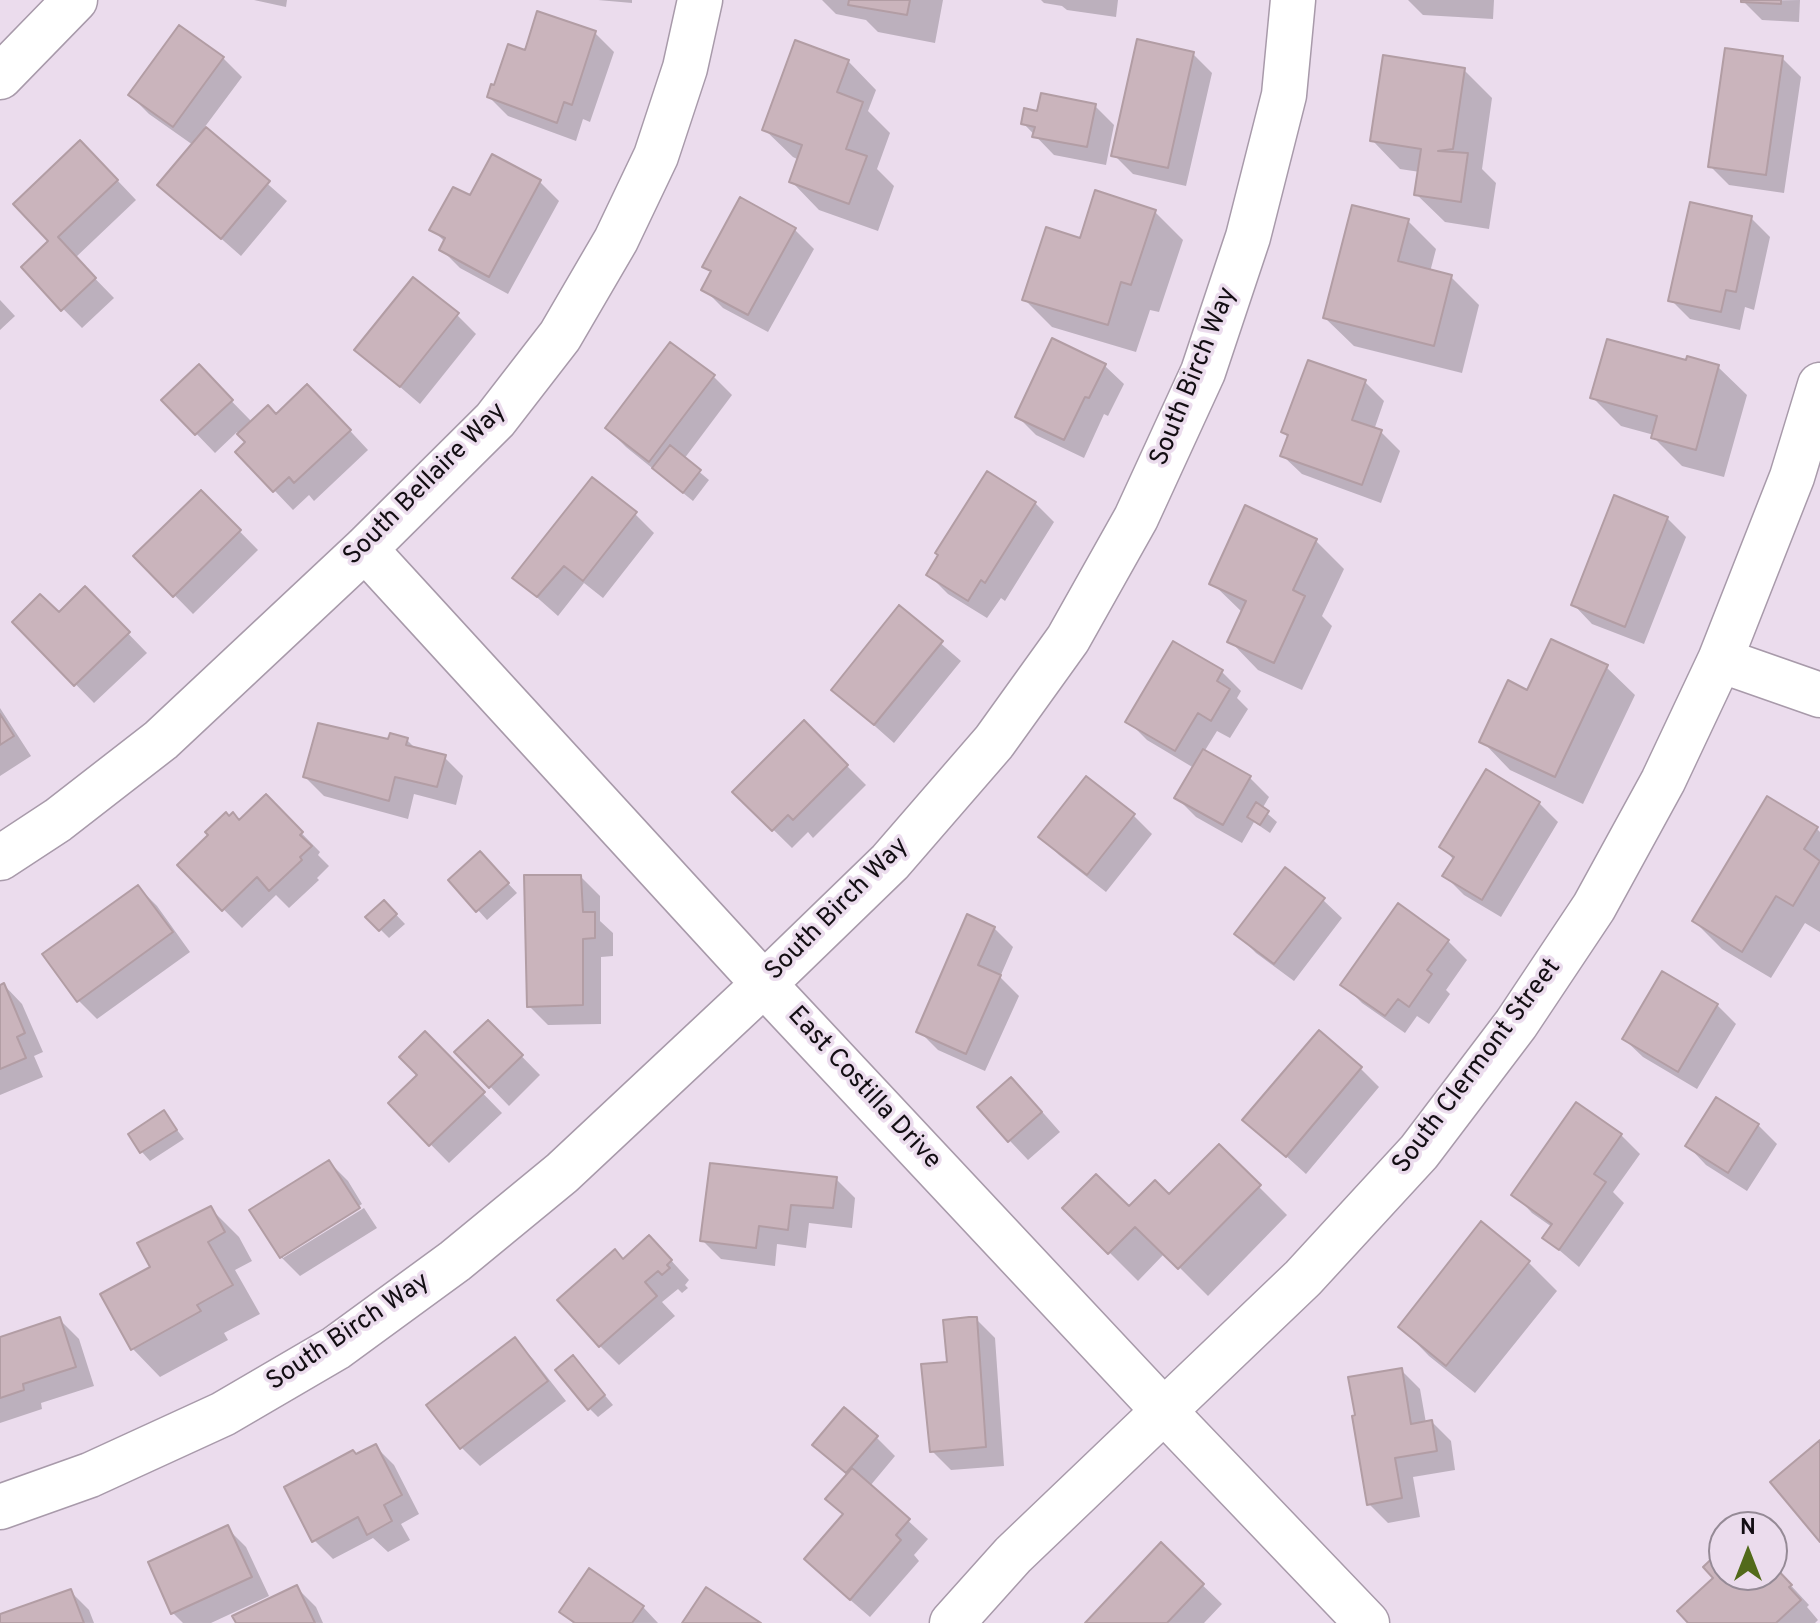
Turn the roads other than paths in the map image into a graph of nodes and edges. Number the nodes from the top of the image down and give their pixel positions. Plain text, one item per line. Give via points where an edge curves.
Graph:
1 (75, 0) edge
2 (700, 0) edge
3 (1293, 0) edge
4 (0, 77) edge
5 (1820, 385) edge
6 (365, 549) junction
7 (1720, 660) junction
8 (1820, 695) edge
9 (0, 858) edge
10 (764, 984) junction
11 (1165, 1412) junction
12 (0, 1507) edge
13 (952, 1623) edge
14 (1367, 1623) edge

1 - 4 street
2 - 6 street, South Bellaire Way via 685,68 656,156 616,240 560,336 495,420
3 - 10 street, South Birch Way via 1284,95 1248,237 1203,372 1136,518 1068,639 994,742 890,862
5 - 7 street, South Clermont Street via 1792,477
6 - 9 street, South Bellaire Way via 161,740
6 - 10 street, East Costilla Drive
7 - 8 street
7 - 11 street, South Clermont Street via 1663,781 1594,907 1516,1024 1419,1152 1303,1278
10 - 11 street, East Costilla Drive
10 - 12 street, South Birch Way via 562,1173 455,1261 336,1348 223,1414 90,1475
11 - 13 street, South Clermont Street via 1013,1555
11 - 14 street, East Costilla Drive

